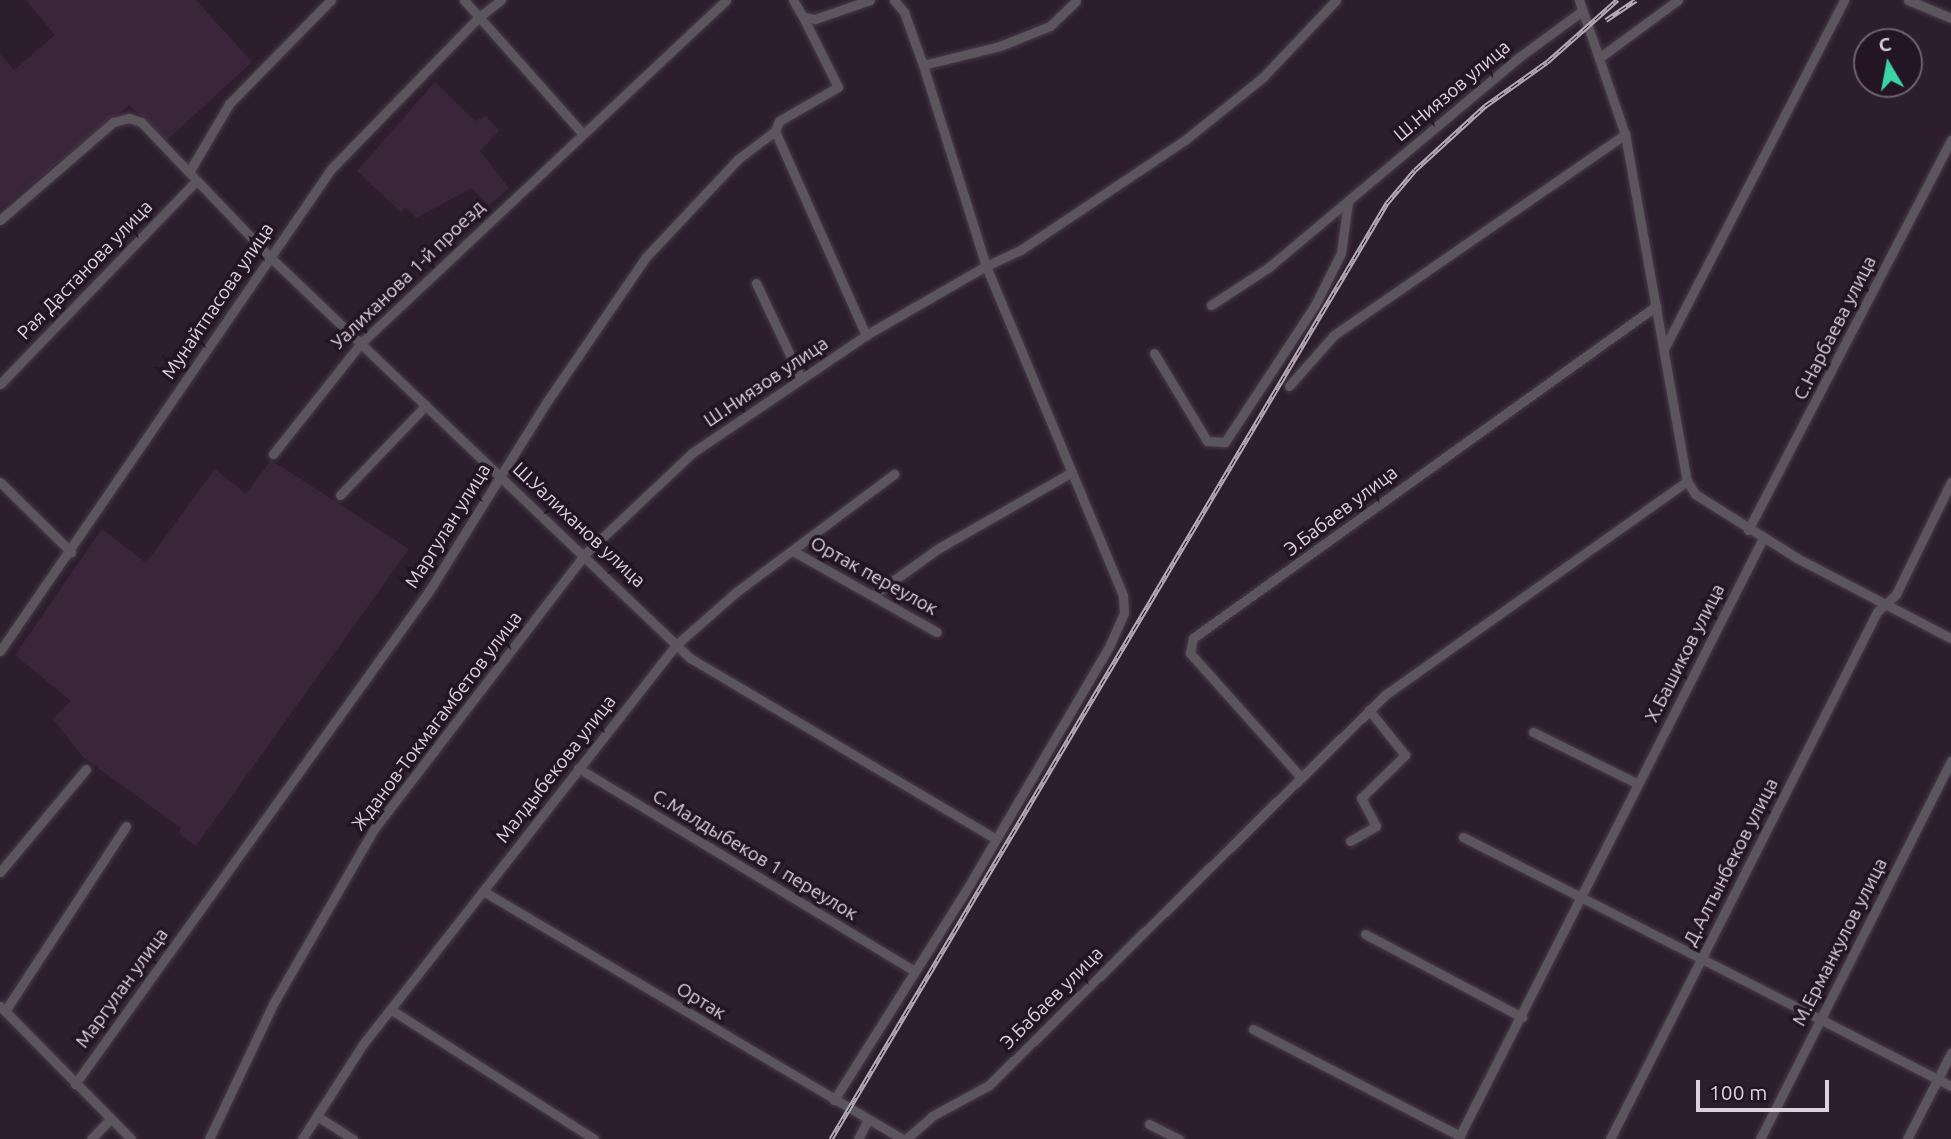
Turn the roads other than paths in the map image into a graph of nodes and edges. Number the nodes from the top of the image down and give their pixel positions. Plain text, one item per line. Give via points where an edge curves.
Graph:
1 (331, 0) edge
2 (464, 0) edge
3 (501, 0) edge
4 (726, 0) edge
5 (793, 0) edge
6 (870, 0) edge
7 (894, 0) edge
8 (1336, 0) edge
9 (1579, 0) edge
10 (1678, 0) edge
11 (1844, 0) edge
12 (1908, 0) edge
13 (1076, 1) edge
14 (1582, 11) junction
15 (803, 16) junction
16 (479, 17) junction
17 (1951, 18) edge
18 (1599, 58) junction
19 (923, 65) junction
20 (775, 131) junction
21 (582, 133) junction
22 (1625, 134) junction
23 (1951, 140) edge
24 (189, 172) junction
25 (196, 181) junction
26 (1348, 202) junction
27 (0, 220) edge
28 (269, 256) junction
29 (986, 266) junction
30 (756, 283) dead end
31 (1211, 305) dead end
32 (1656, 306) junction
33 (866, 335) junction
34 (361, 343) junction
35 (1664, 349) junction
36 (1154, 353) dead end
37 (801, 378) junction
38 (0, 383) edge
39 (1289, 386) dead end
40 (426, 405) junction
41 (272, 454) dead end
42 (1072, 472) junction
43 (894, 474) dead end
44 (501, 475) junction
45 (1687, 481) junction
46 (0, 482) edge
47 (1951, 482) edge
48 (340, 495) dead end
49 (1748, 530) junction
50 (1763, 538) junction
51 (793, 551) junction
52 (71, 552) junction
53 (585, 554) junction
54 (873, 595) junction
55 (1885, 603) junction
56 (937, 632) dead end
57 (1951, 638) edge
58 (676, 645) junction
59 (0, 651) edge
60 (1369, 710) junction
61 (1533, 732) dead end
62 (1951, 761) edge
63 (578, 768) junction
64 (86, 769) dead end
65 (1299, 775) junction
66 (1638, 784) junction
67 (126, 826) dead end
68 (1464, 837) dead end
69 (994, 838) junction
70 (1350, 841) dead end
71 (0, 872) edge
72 (483, 891) junction
73 (1583, 897) junction
74 (1365, 934) dead end
75 (1701, 959) junction
76 (915, 971) junction
77 (3, 1009) edge
78 (390, 1009) junction
79 (1522, 1017) junction
80 (1821, 1020) junction
81 (1253, 1029) dead end
82 (1951, 1053) edge
83 (1937, 1078) junction
84 (75, 1084) junction
85 (1951, 1086) edge
86 (834, 1100) junction
87 (317, 1116) junction
88 (110, 1119) junction
89 (867, 1121) junction
90 (1149, 1124) dead end
91 (1459, 1137) edge
92 (91, 1139) edge
93 (131, 1139) edge
94 (209, 1139) edge
95 (302, 1139) edge
96 (353, 1139) edge
97 (594, 1139) edge
98 (858, 1139) edge
99 (905, 1139) edge
100 (1179, 1139) edge
101 (1610, 1139) edge
102 (1760, 1139) edge
103 (1907, 1139) edge

1 - 24 street via 229,104
2 - 16 street
3 - 16 street, Мунайтпасова улица
4 - 21 street, Уалиханова 1-й проезд
5 - 15 street
6 - 15 street via 831,17
7 - 19 street via 904,12
8 - 29 street, Ш.Ниязов улица via 1263,77 1185,140 1022,248
9 - 14 street
10 - 18 street
11 - 35 street
12 - 17 street
13 - 19 street via 1050,26 1000,46
14 - 18 street
14 - 26 street, Ш.Ниязов улица via 1518,58
15 - 20 street, Маргулан улица via 838,87 779,121
16 - 21 street
16 - 28 street, Мунайтпасова улица via 331,169
18 - 22 street
19 - 29 street
20 - 33 street
20 - 44 street, Маргулан улица via 738,159 646,257
21 - 34 street, Уалиханова 1-й проезд
22 - 32 street
22 - 39 street via 1334,335
23 - 49 street, С.Нарбаева улица
24 - 25 street, Ш.Уалиханов улица
24 - 27 street, Ш.Уалиханов улица via 141,122 129,118 113,122
25 - 28 street, Ш.Уалиханов улица
25 - 38 street, Рая Дастанова улица
26 - 31 street, Ш.Ниязов улица via 1269,267
26 - 36 street via 1341,253 1315,305 1225,442 1207,441
28 - 34 street, Ш.Уалиханов улица
28 - 52 street, Мунайтпасова улица
29 - 33 street, Ш.Ниязов улица
29 - 42 street
30 - 37 street
32 - 35 street
32 - 65 street, Э.Бабаев улица via 1192,638 1190,653
33 - 37 street, Ш.Ниязов улица
34 - 40 street, Ш.Уалиханов улица
34 - 41 street, Уалиханова 1-й проезд
35 - 45 street
37 - 53 street, Ш.Ниязов улица via 692,453
40 - 44 street, Ш.Уалиханов улица
40 - 48 street
42 - 54 street via 939,548
42 - 69 street via 1123,595 1124,613 1110,645
43 - 51 street, Малдыбекова улица
44 - 53 street, Ш.Уалиханов улица
44 - 84 street, Маргулан улица via 429,590
45 - 49 street via 1706,505
45 - 60 street, Э.Бабаев улица via 1434,657
46 - 52 street
47 - 55 street via 1896,594
49 - 50 street
50 - 55 street
50 - 66 street, Х.Башиков улица
51 - 54 street, Ортак переулок
51 - 58 street, Малдыбекова улица
52 - 59 street, Мунайтпасова улица
53 - 58 street, Ш.Уалиханов улица
53 - 94 street, Жданов-Токмагамбетов улица via 374,829 273,1004
54 - 56 street, Ортак переулок
55 - 57 street
55 - 75 street, Д.Алтынбеков улица
58 - 63 street, Малдыбекова улица
58 - 69 street, Ш.Уалиханов улица via 736,688
60 - 65 street, Э.Бабаев улица
60 - 70 street via 1405,755 1361,799 1376,826
61 - 66 street
62 - 80 street, М.Ерманкулов улица
63 - 72 street, Малдыбекова улица
63 - 76 street, С.Малдыбеков 1 переулок
64 - 71 street
65 - 99 street, Э.Бабаев улица via 989,1085 932,1116
66 - 73 street, Х.Башиков улица
67 - 77 street
68 - 73 street
69 - 76 street
72 - 78 street, Малдыбекова улица
72 - 86 street, Ортак
73 - 75 street
73 - 79 street, Х.Башиков улица
74 - 79 street
75 - 80 street
75 - 101 street, Д.Алтынбеков улица
76 - 86 street
77 - 84 street
78 - 87 street, Малдыбекова улица
78 - 97 street
79 - 91 street, Х.Башиков улица
80 - 83 street
80 - 102 street, М.Ерманкулов улица
81 - 91 street, Х.Башиков улица
82 - 83 street
83 - 85 street
83 - 103 street
84 - 88 street
86 - 89 street, Ортак
87 - 95 street, Малдыбекова улица
87 - 96 street
88 - 92 street
88 - 93 street
89 - 98 street
89 - 99 street, Ортак
90 - 100 street

